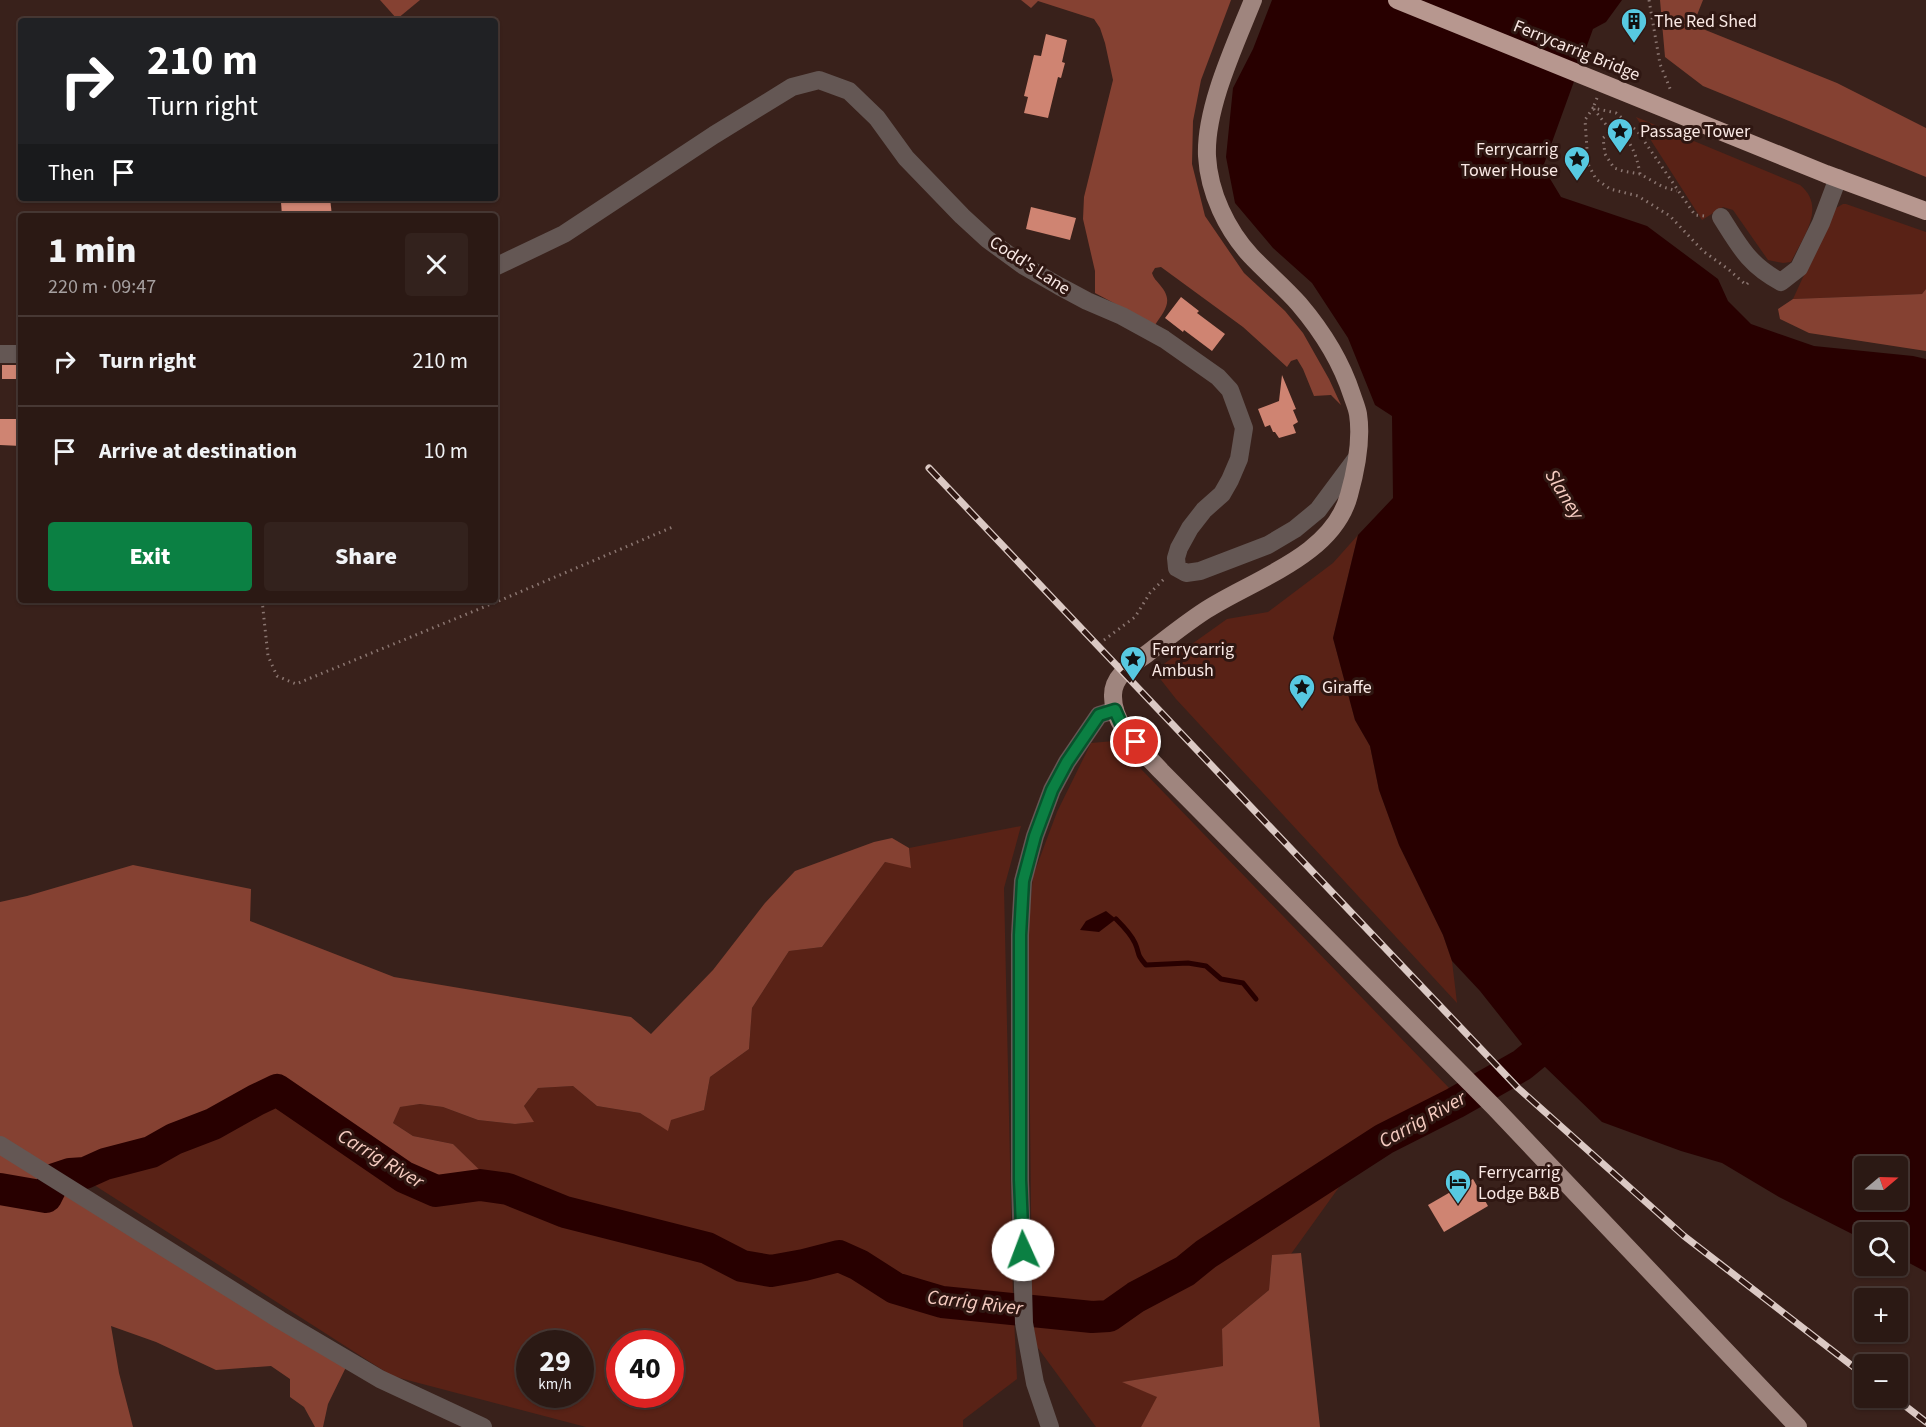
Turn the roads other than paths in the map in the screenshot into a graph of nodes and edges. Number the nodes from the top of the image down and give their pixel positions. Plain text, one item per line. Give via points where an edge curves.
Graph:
1 (1253, 0) edge
2 (1397, 0) edge
3 (1838, 178) junction
4 (1926, 211) edge
5 (1721, 217) road end
6 (498, 266) edge
7 (0, 354) edge
8 (18, 354) edge
9 (1356, 459) junction
10 (1115, 710) junction
11 (0, 1145) edge
12 (483, 1427) edge
13 (1050, 1427) edge
14 (1797, 1427) edge

1 - 9 main road via 1211,116 1207,156 1213,190 1229,227 1250,255 1298,303 1336,357 1358,413
2 - 3 highway, Ferrycarrig Bridge
3 - 4 highway, Ferrycarrig Bridge
3 - 5 street via 1799,268 1781,282 1763,273 1746,256
6 - 9 street, Codd's Lane via 564,234 792,87 819,81 849,91 877,118 906,158 987,239 1059,286 1164,339 1230,390 1245,428 1239,459 1222,494 1190,528 1179,548 1177,568 1186,573 1200,571 1268,545 1295,529 1318,510
7 - 8 street
9 - 10 main road via 1348,497 1331,530 1296,559 1206,610 1131,665 1116,680
10 - 13 street via 1099,715 1067,762 1052,790 1023,881 1020,1156 1024,1323 1035,1383
10 - 14 main road via 1123,728 1161,771 1494,1107
11 - 12 street via 380,1379

